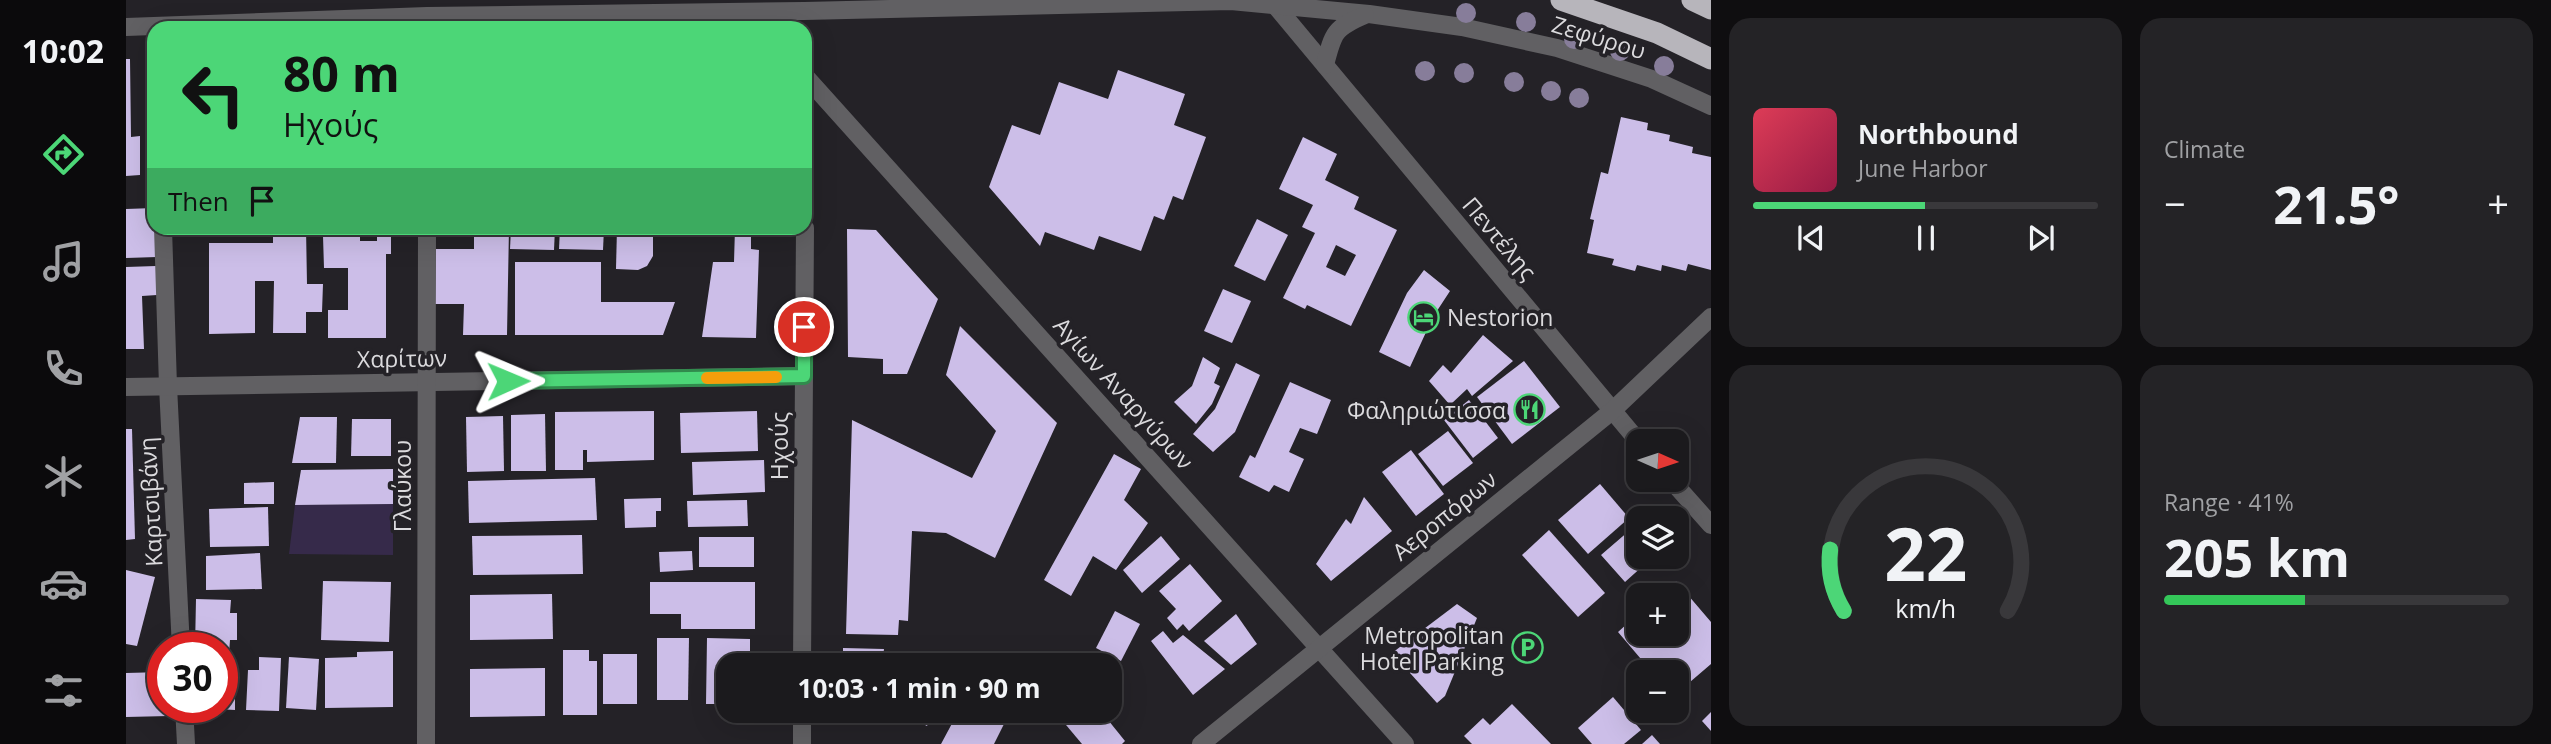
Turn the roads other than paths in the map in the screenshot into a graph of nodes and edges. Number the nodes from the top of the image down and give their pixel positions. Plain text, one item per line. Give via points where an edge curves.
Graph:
1 (1561, 0) edge
2 (1692, 0) edge
3 (1274, 4) junction
4 (1711, 9) edge
5 (1369, 14) junction
6 (804, 19) edge
7 (553, 21) edge
8 (126, 27) edge
9 (147, 27) edge
10 (1711, 58) edge
11 (1325, 65) junction
12 (812, 84) edge
13 (1711, 106) edge
14 (163, 235) edge
15 (427, 235) edge
16 (804, 235) edge
17 (1711, 317) edge
18 (804, 376) junction
19 (426, 382) junction
20 (168, 386) junction
21 (126, 387) edge
22 (1612, 411) junction
23 (1628, 429) edge
24 (1682, 492) edge
25 (1711, 525) edge
26 (180, 632) edge
27 (1320, 646) junction
28 (802, 653) edge
29 (185, 723) edge
30 (802, 723) edge
31 (186, 744) edge
32 (426, 744) edge
33 (802, 744) edge
34 (1201, 744) edge
35 (1405, 744) edge

1 - 10 highway via 1646,29
2 - 4 highway
3 - 5 street, Ζεφύρου
3 - 6 street, Ζεφύρου via 1231,1
3 - 11 street, Πεντέλης
5 - 11 street via 1341,25 1330,43
5 - 13 street, Ζεφύρου via 1462,27 1557,48 1652,79
6 - 7 street, Ζεφύρου
8 - 9 street, Ζεφύρου
11 - 22 street, Πεντέλης
12 - 27 street, Αγίων Αναργύρων
14 - 20 street, Καρτσιβάνη
15 - 19 street, Γλαύκου
16 - 18 street, Ηχούς
17 - 22 street, Αεροπόρων
18 - 19 street, Χαρίτων
18 - 28 street, Ηχούς
19 - 20 street, Χαρίτων
19 - 32 street, Γλαύκου
20 - 21 street, Χαρίτων
20 - 26 street, Καρτσιβάνη
22 - 23 street, Πεντέλης
22 - 27 street, Αεροπόρων
24 - 25 street
27 - 34 street, Αεροπόρων
27 - 35 street, Αγίων Αναργύρων
29 - 31 street
30 - 33 street

